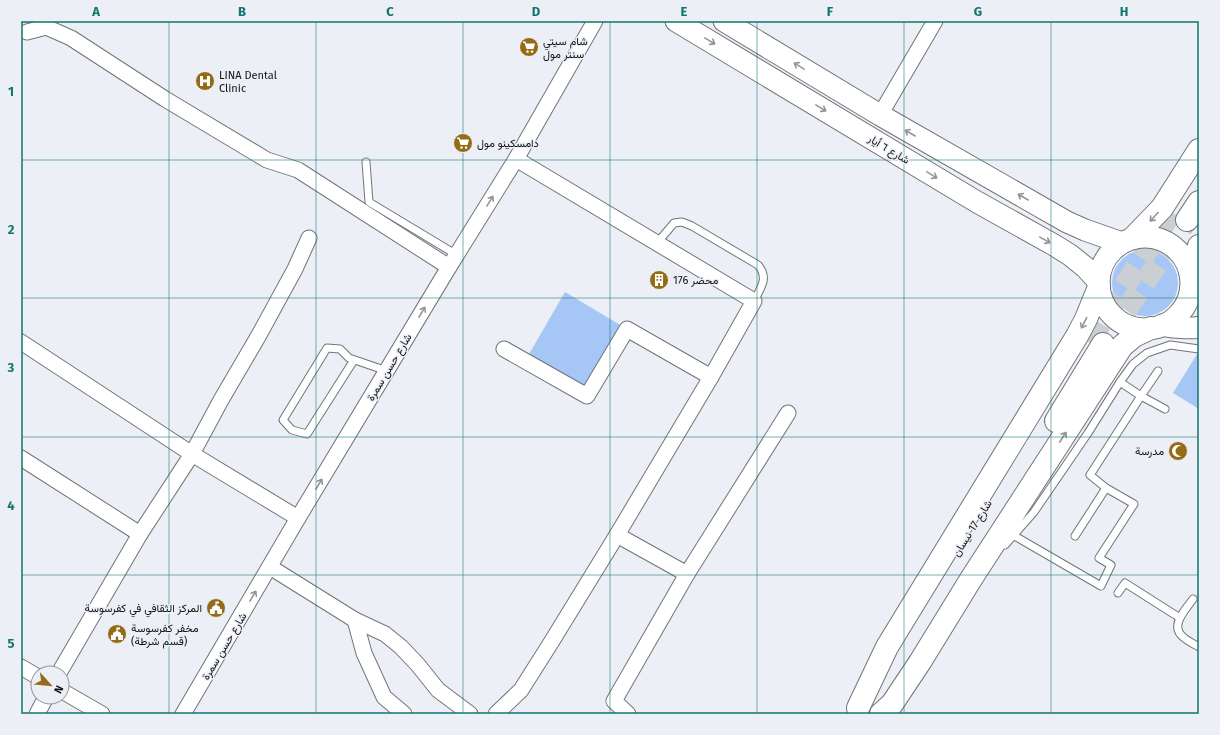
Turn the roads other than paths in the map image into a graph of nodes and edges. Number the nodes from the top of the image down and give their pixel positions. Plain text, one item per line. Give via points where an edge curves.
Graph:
1 (595, 21) edge
2 (676, 21) edge
3 (724, 21) edge
4 (936, 21) edge
5 (26, 31) edge
6 (880, 115) junction
7 (1199, 150) edge
8 (516, 159) junction
9 (366, 162) dead end
10 (1199, 168) edge
11 (991, 179) junction
12 (977, 202) junction
13 (1199, 202) edge
14 (309, 238) dead end
15 (1127, 241) junction
16 (656, 243) junction
17 (1199, 246) edge
18 (453, 261) junction
19 (1193, 277) edge
20 (1099, 285) junction
21 (754, 301) junction
22 (1157, 327) junction
23 (1199, 327) edge
24 (21, 342) edge
25 (1096, 343) tunnel mouth
26 (1199, 349) edge
27 (504, 350) dead end
28 (354, 360) junction
29 (387, 371) junction
30 (1158, 371) dead end
31 (711, 377) junction
32 (1120, 382) junction
33 (1141, 396) junction
34 (1165, 408) dead end
35 (788, 413) dead end
36 (192, 454) junction
37 (21, 458) edge
38 (1106, 488) junction
39 (298, 518) junction
40 (140, 534) junction
41 (617, 534) junction
42 (1013, 535) junction
43 (1075, 536) dead end
44 (1001, 551) dead end
45 (993, 557) dead end
46 (270, 567) junction
47 (687, 574) junction
48 (971, 579) junction
49 (1118, 593) dead end
50 (1193, 600) dead end
51 (1180, 618) junction
52 (355, 620) junction
53 (1199, 647) edge
54 (64, 665) edge
55 (21, 667) edge
56 (30, 672) edge
57 (70, 696) edge
58 (42, 705) edge
59 (868, 713) edge
60 (37, 714) edge
61 (102, 714) edge
62 (183, 714) edge
63 (404, 714) edge
64 (470, 714) edge
65 (496, 714) edge
66 (628, 714) edge

1 - 8 street, شارع حسن سمرة
2 -> 12 main road, شارع ٦ أيار
6 -> 3 main road
4 - 6 street
5 - 18 street via 46,27 71,38 165,99 267,160 298,170
11 -> 6 main road
7 -> 15 main road via 1162,208
8 - 16 street
18 -> 8 street, شارع حسن سمرة
9 - 18 lane via 369,202
10 - 13 main road via 1180,215
11 - 12 main road
15 -> 11 main road via 1084,230 1066,222
12 -> 20 main road, شارع ٦ أيار via 1070,255 1085,267
14 - 36 street via 260,335
15 - 19 main road via 1145,237 1157,238 1168,243 1185,260
15 - 20 main road via 1110,253 1102,266
16 - 21 street
16 - 21 lane via 674,223 682,222 745,257 763,270 763,284
17 - 19 main road
29 -> 18 street, شارع حسن سمرة
19 - 22 main road via 1189,296 1183,308 1174,318
20 - 22 main road via 1101,298 1106,307 1121,322 1140,328
20 -> 59 main road via 1077,336 887,647
21 - 31 street
22 - 23 main road
48 -> 22 main road via 1122,346 1134,336
24 - 36 street
25 - 59 main road, شارع 17 نيسان
26 - 32 lane via 1170,345 1147,353 1133,364
27 - 31 street via 587,396 627,329
28 - 28 lane via 340,350 327,348 283,420 292,430 307,434
28 - 29 lane
39 -> 29 street, شارع حسن سمرة
30 - 33 lane
31 - 41 street
32 - 33 lane
32 - 42 lane via 1034,512
33 - 34 lane
33 - 38 lane via 1090,475
35 - 47 street
36 - 39 street
36 - 40 street
37 - 40 street
38 - 42 lane via 1134,504 1099,558 1111,565 1101,586
38 - 43 lane
39 - 46 street, شارع حسن سمرة
40 - 54 street
41 - 47 street
41 - 65 street via 521,690
42 - 44 lane
45 - 48 lane
46 - 52 street
62 -> 46 street, شارع حسن سمرة
47 - 66 street via 614,701
48 - 59 main road via 892,704
49 - 51 lane via 1125,583
50 - 51 lane
51 - 53 lane via 1179,632
52 - 63 street via 364,653 384,696
52 - 64 street via 385,634 401,647 438,690
55 - 56 street
57 - 61 street
58 - 60 street

